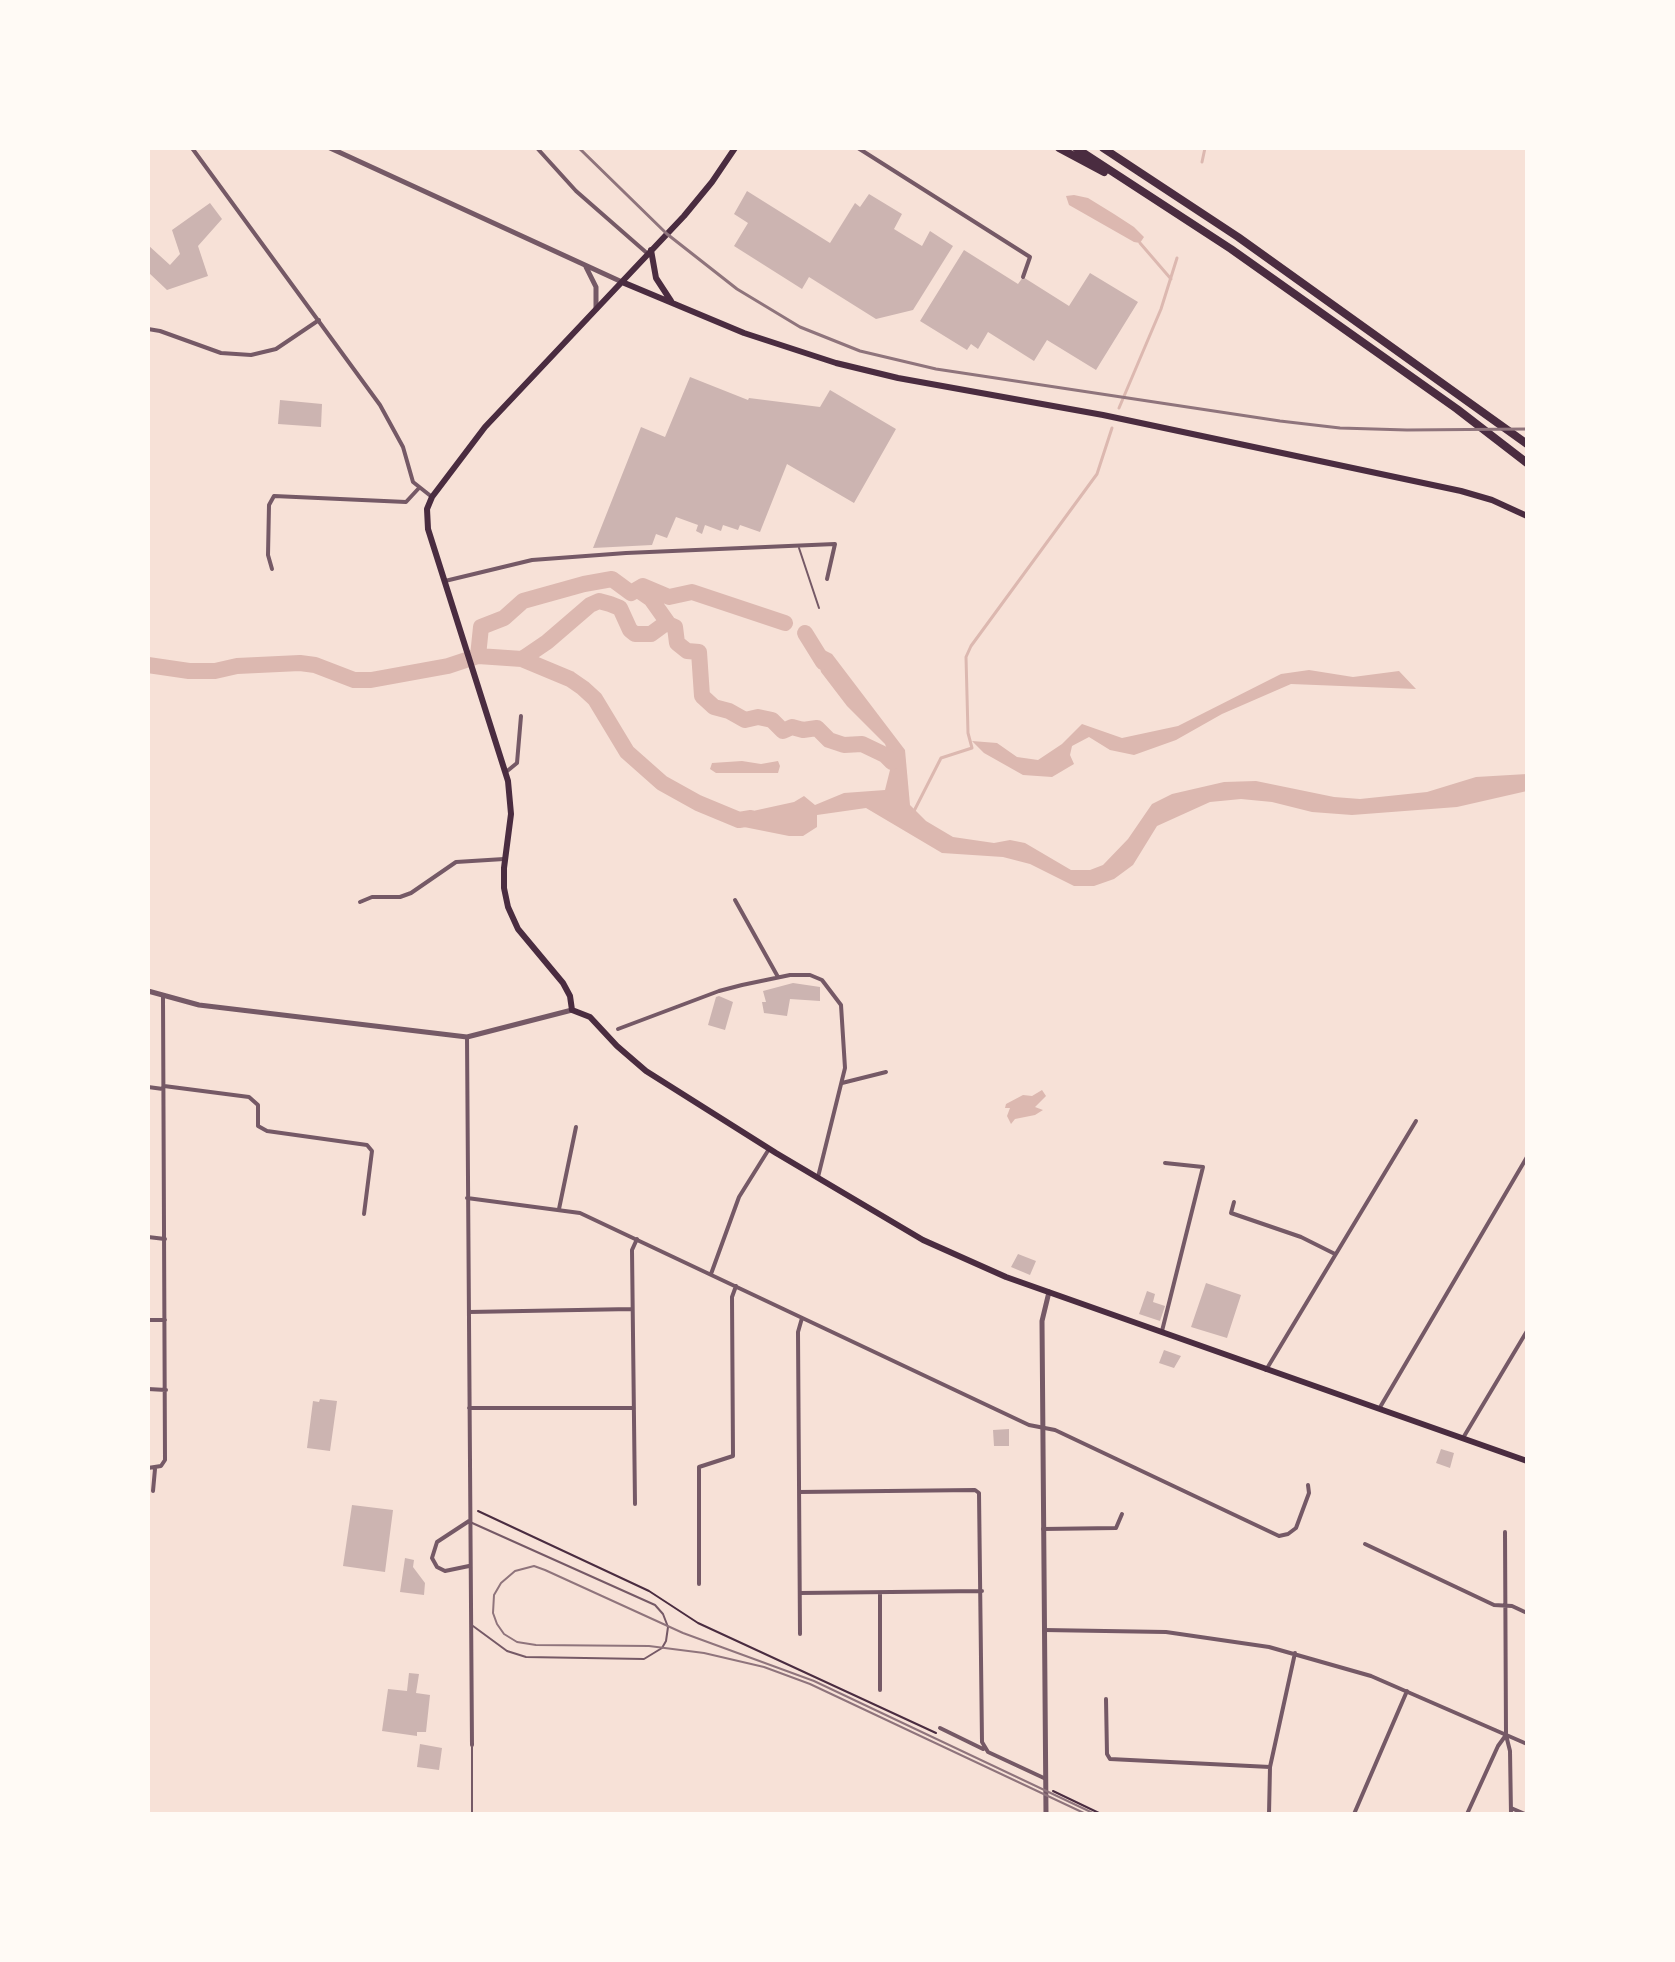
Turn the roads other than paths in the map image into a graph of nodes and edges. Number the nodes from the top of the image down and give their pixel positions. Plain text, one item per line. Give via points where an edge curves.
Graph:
1 (192, 148) edge
2 (330, 148) edge
3 (537, 148) edge
4 (735, 148) edge
5 (858, 148) edge
6 (1059, 148) edge
7 (1076, 148) edge
8 (1103, 148) edge
9 (1150, 197) junction
10 (650, 252) junction
11 (586, 266) junction
12 (1023, 277) dead end
13 (622, 282) junction
14 (677, 306) junction
15 (596, 309) junction
16 (319, 320) junction
17 (148, 329) edge
18 (1527, 444) edge
19 (1527, 463) edge
20 (419, 488) junction
21 (432, 497) junction
22 (1527, 516) edge
23 (798, 547) junction
24 (272, 569) dead end
25 (827, 579) dead end
26 (445, 581) junction
27 (819, 608) dead end
28 (521, 716) dead end
29 (506, 772) junction
30 (504, 859) junction
31 (735, 900) dead end
32 (360, 902) dead end
33 (778, 977) junction
34 (148, 991) edge
35 (163, 996) junction
36 (572, 1010) junction
37 (618, 1029) dead end
38 (467, 1037) junction
39 (886, 1072) dead end
40 (842, 1083) junction
41 (148, 1087) edge
42 (163, 1087) junction
43 (1416, 1121) dead end
44 (576, 1127) dead end
45 (769, 1149) junction
46 (1527, 1157) edge
47 (1165, 1163) dead end
48 (817, 1178) junction
49 (467, 1198) junction
50 (1234, 1202) dead end
51 (559, 1209) junction
52 (364, 1214) dead end
53 (148, 1237) edge
54 (165, 1239) junction
55 (637, 1239) junction
56 (1335, 1254) junction
57 (711, 1274) junction
58 (736, 1286) junction
59 (1049, 1292) junction
60 (632, 1309) junction
61 (469, 1312) junction
62 (802, 1318) junction
63 (148, 1320) edge
64 (165, 1320) junction
65 (1527, 1331) edge
66 (1161, 1333) junction
67 (1266, 1370) junction
68 (148, 1389) edge
69 (166, 1390) junction
70 (469, 1408) junction
71 (634, 1408) junction
72 (1379, 1409) junction
73 (1043, 1428) junction
74 (1463, 1438) junction
75 (1527, 1461) edge
76 (148, 1468) edge
77 (155, 1469) junction
78 (1308, 1485) dead end
79 (153, 1491) dead end
80 (799, 1492) junction
81 (635, 1504) dead end
82 (1122, 1514) dead end
83 (469, 1521) junction
84 (1043, 1529) junction
85 (1505, 1532) dead end
86 (1365, 1544) dead end
87 (469, 1566) junction
88 (699, 1584) dead end
89 (982, 1591) junction
90 (800, 1593) junction
91 (880, 1593) junction
92 (1505, 1607) junction
93 (1527, 1613) edge
94 (471, 1625) junction
95 (1044, 1630) junction
96 (800, 1634) dead end
97 (1295, 1653) junction
98 (880, 1690) dead end
99 (1407, 1691) junction
100 (1106, 1699) dead end
101 (938, 1731) road end
102 (1506, 1735) junction
103 (1527, 1744) edge
104 (472, 1745) joint
105 (985, 1750) junction
106 (1270, 1767) junction
107 (1046, 1779) junction
108 (1511, 1811) edge
109 (472, 1814) edge
110 (1046, 1814) edge
111 (1269, 1814) edge
112 (1354, 1814) edge
113 (1467, 1814) edge
114 (1525, 1814) edge

1 - 16 street
2 - 11 street
3 - 10 street via 576,191
4 - 10 main road
5 - 12 street via 1030,257
6 - 9 highway
7 - 9 highway
8 - 18 highway via 1238,237
9 - 19 highway via 1231,249
10 - 13 main road
10 - 14 main road via 658,284
11 - 13 street
11 - 15 street via 596,287
13 - 14 main road
13 - 15 main road
14 - 22 main road via 777,345 869,372 1461,491
15 - 21 main road via 485,427
16 - 17 street via 276,349 251,355 221,353
16 - 20 street via 390,421
20 - 21 street
20 - 24 street via 406,502 274,496 269,501 268,530
21 - 26 main road via 426,523
23 - 25 street via 835,544
23 - 26 street via 532,560
23 - 27 lane
26 - 29 main road
28 - 29 street via 517,763
29 - 30 main road via 511,814
30 - 32 street via 456,862 411,893
30 - 36 main road via 511,915 563,983
31 - 33 street
33 - 37 street via 719,991
33 - 40 street via 810,975 835,995 843,1021
34 - 35 street
35 - 38 street via 212,1007
35 - 42 street
36 - 38 street
36 - 45 main road via 590,1017 663,1083
38 - 49 street
39 - 40 street
40 - 48 street
41 - 42 street
42 - 52 street via 249,1097 258,1105 258,1126 267,1131 370,1147
42 - 54 street
43 - 56 street
44 - 51 street
45 - 48 main road
45 - 57 street via 739,1197
46 - 72 street
47 - 66 street via 1203,1167
48 - 59 main road via 923,1240
49 - 51 street
49 - 61 street
50 - 56 street via 1231,1213
51 - 55 street
53 - 54 street
54 - 64 street
55 - 57 street
55 - 60 street via 632,1250
56 - 67 street
57 - 58 street
58 - 62 street
58 - 88 street via 733,1456 699,1467
59 - 66 main road
59 - 73 street via 1042,1321
60 - 61 street
60 - 71 street
61 - 70 street
62 - 73 street
62 - 80 street
63 - 64 street
64 - 69 street
65 - 74 street
66 - 67 main road
67 - 72 main road
68 - 69 street
69 - 77 street via 165,1460
70 - 71 street
70 - 83 street
71 - 81 street
72 - 74 main road
73 - 78 street via 1279,1536 1296,1528
73 - 84 street
74 - 75 main road
76 - 77 street
77 - 79 street
80 - 89 street via 975,1490 981,1497
80 - 90 street
82 - 84 street via 1116,1528
83 - 87 street
83 - 87 street via 440,1539 432,1553 442,1570
83 - 94 lane via 655,1605 666,1620 667,1634 662,1648 644,1659 535,1659 507,1651
84 - 95 street
85 - 92 street
86 - 92 street
87 - 94 street
89 - 91 street
89 - 105 street
90 - 91 street
90 - 96 street
91 - 98 street
92 - 93 street
92 - 102 street
94 - 104 street
95 - 97 street via 1166,1632
95 - 107 street
97 - 99 street
97 - 106 street
99 - 102 street
99 - 112 street
100 - 106 street via 1110,1759
101 - 105 street
102 - 103 street
102 - 108 street
102 - 113 street
104 - 109 lane
105 - 107 street
106 - 111 street
107 - 110 street
108 - 114 street

